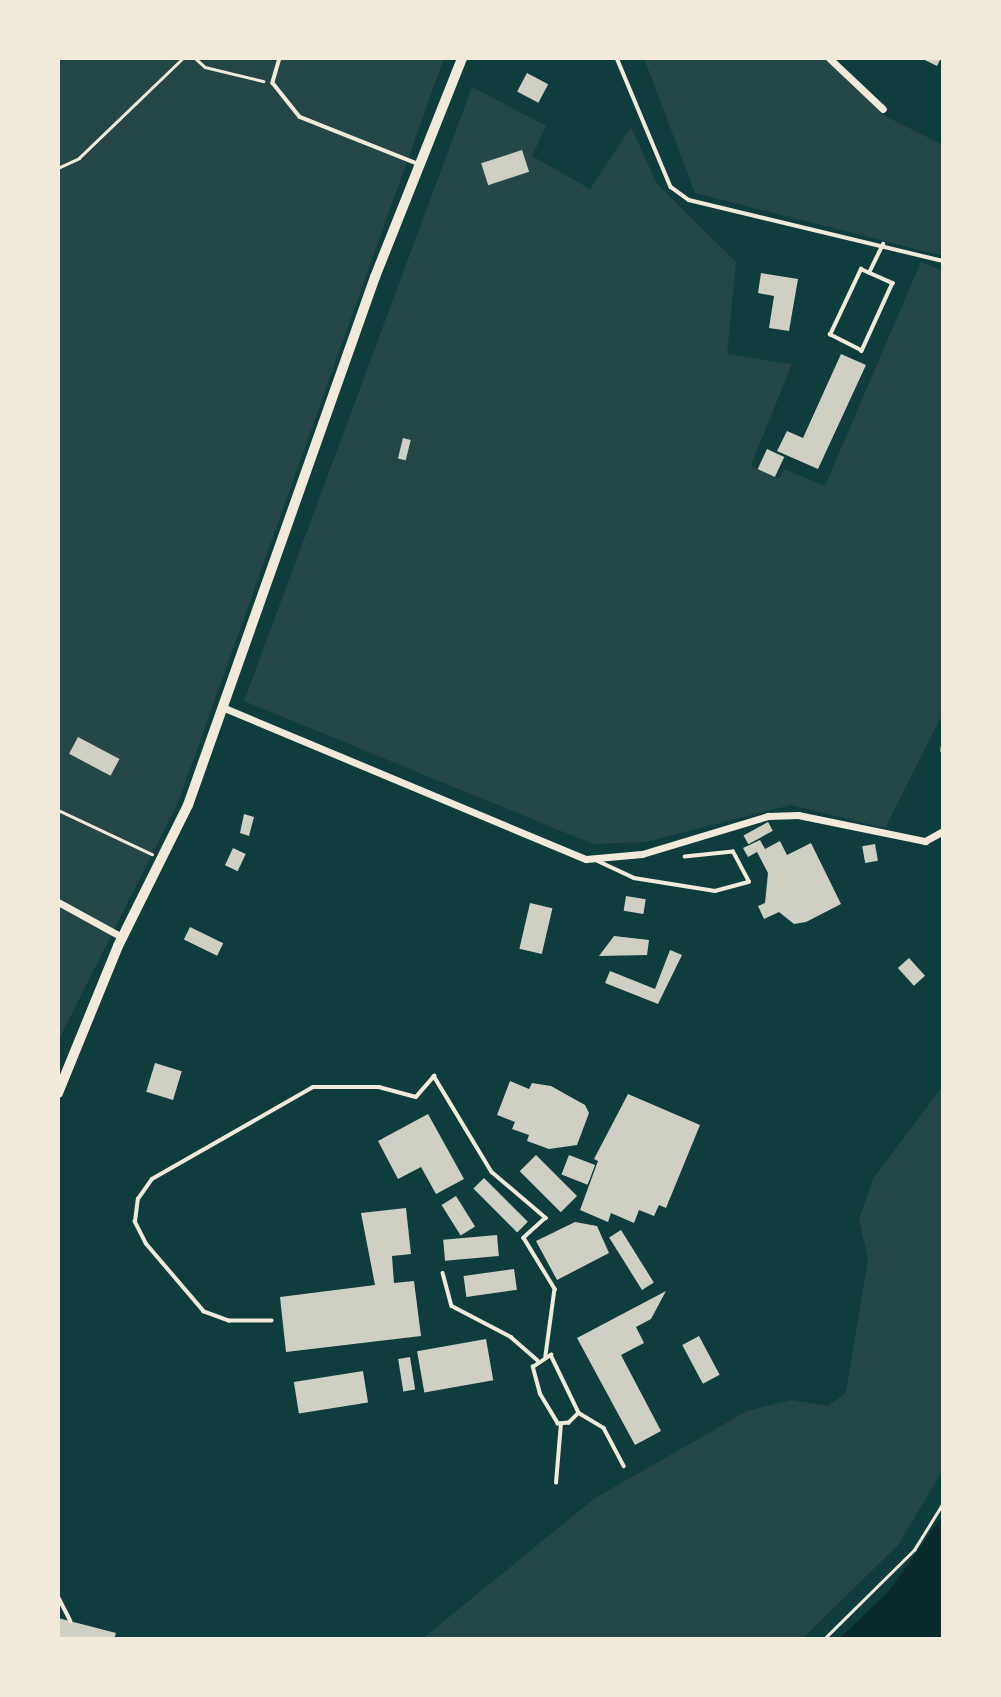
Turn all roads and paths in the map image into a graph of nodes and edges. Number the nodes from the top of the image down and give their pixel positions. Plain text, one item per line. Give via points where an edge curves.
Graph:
1 (183, 58) edge
2 (195, 58) edge
3 (280, 58) edge
4 (462, 58) edge
5 (617, 58) edge
6 (829, 58) edge
7 (273, 83) junction
8 (883, 109) dead end
9 (421, 165) junction
10 (58, 168) edge
11 (883, 244) junction
12 (943, 261) edge
13 (869, 273) junction
14 (222, 707) junction
15 (58, 810) edge
16 (943, 831) edge
17 (685, 857) dead end
18 (161, 858) junction
19 (593, 858) junction
20 (58, 902) edge
21 (122, 937) junction
22 (58, 1093) edge
23 (443, 1273) dead end
24 (272, 1321) dead end
25 (546, 1356) junction
26 (537, 1360) junction
27 (579, 1413) junction
28 (561, 1424) junction
29 (624, 1466) dead end
30 (555, 1483) dead end
31 (943, 1503) edge
32 (58, 1596) edge
33 (71, 1621) dead end
34 (824, 1639) edge

1 - 10 path via 79,158
2 - 7 path via 205,67
3 - 7 lane
4 - 9 main road
5 - 11 lane via 671,187 689,200
6 - 8 street
7 - 9 lane via 300,117
9 - 14 main road
11 - 12 lane
11 - 13 lane
13 - 13 lane via 893,283 862,351 830,335 861,270
14 - 18 main road
14 - 19 street via 553,848
15 - 18 path
16 - 19 street via 925,841 798,816 768,816 642,854
17 - 19 lane via 733,852 749,882 715,891 634,878
18 - 21 main road
20 - 21 street
21 - 22 main road
23 - 26 lane via 452,1306 511,1337
24 - 25 lane via 229,1321 204,1312 146,1244 135,1222 138,1199 152,1179 313,1087 379,1087 416,1097 433,1076 492,1172 546,1218 524,1238 555,1289
25 - 26 lane
25 - 27 lane
26 - 28 lane via 533,1367 540,1394
27 - 28 lane
27 - 29 lane via 604,1428
28 - 30 lane
31 - 34 path via 914,1550
32 - 33 lane

